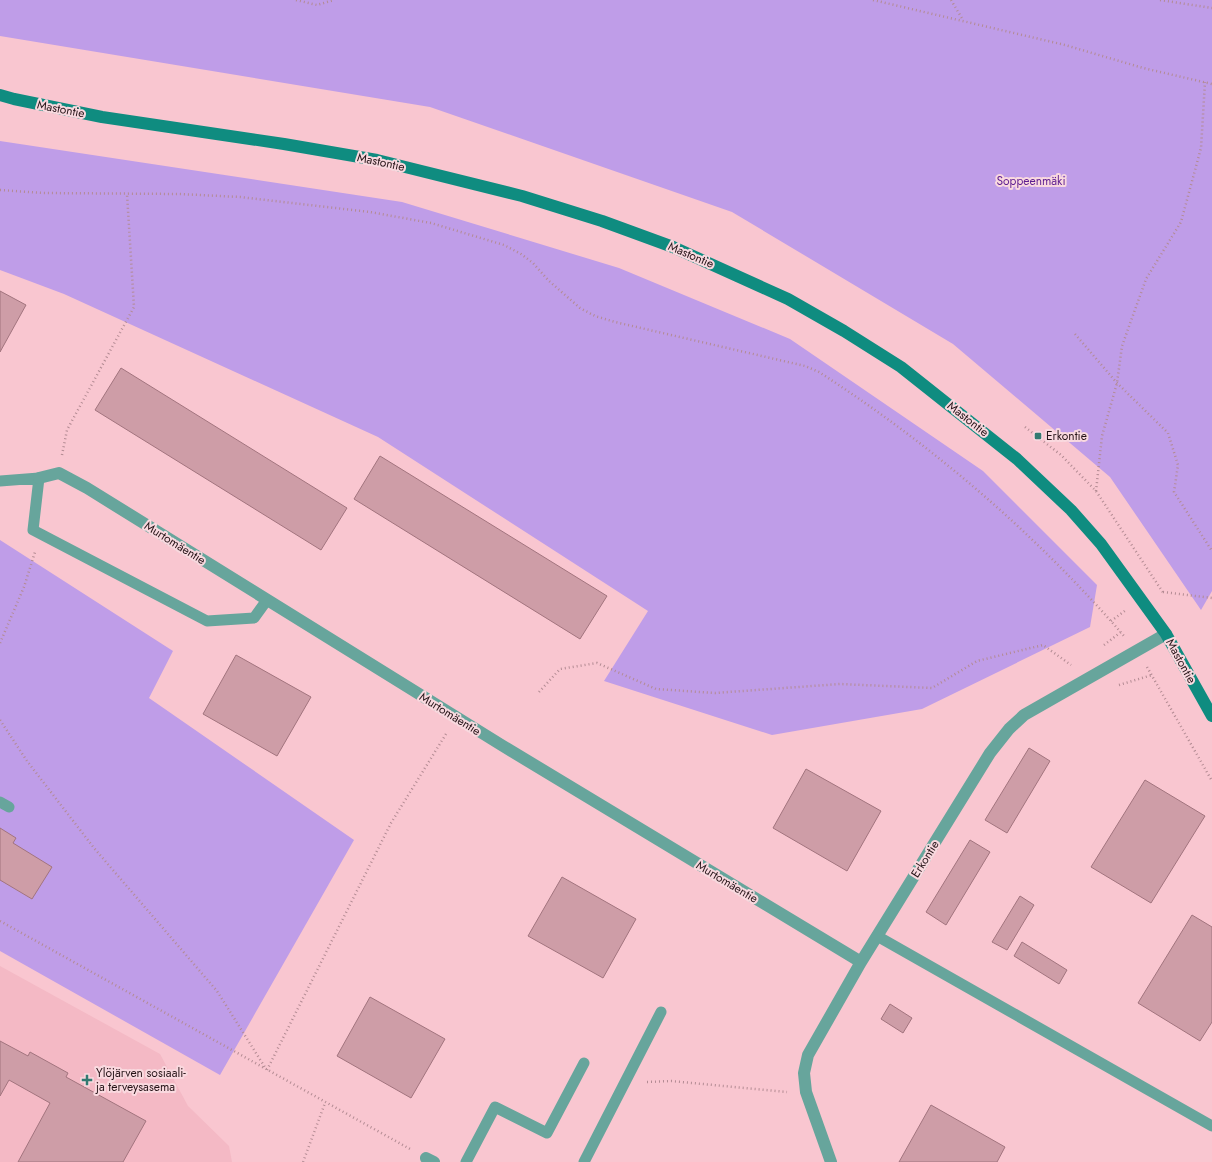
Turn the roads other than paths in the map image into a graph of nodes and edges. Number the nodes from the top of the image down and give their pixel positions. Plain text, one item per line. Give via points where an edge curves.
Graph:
1 (0, 95) edge
2 (39, 478) junction
3 (0, 481) edge
4 (266, 600) junction
5 (1166, 634) junction
6 (1212, 716) edge
7 (877, 936) junction
8 (861, 962) junction
9 (661, 1012) dead end
10 (584, 1063) dead end
11 (1212, 1126) edge
12 (466, 1162) edge
13 (584, 1162) edge
14 (831, 1162) edge

1 - 5 main road, Mastontie via 102,117 377,160 454,178 602,221 673,247 740,276 844,330 901,367 1017,459 1101,544
2 - 3 lane
2 - 4 street, Murtomäentie via 59,473 87,488
2 - 4 lane via 33,530 207,621 254,618
4 - 8 street, Murtomäentie
5 - 6 main road, Mastontie
5 - 7 street, Erkontie via 1024,715 1009,729 990,753
7 - 8 street, Erkontie
7 - 11 lane
8 - 14 street, Erkontie via 808,1055 804,1073 806,1092
9 - 13 lane
10 - 12 lane via 548,1133 495,1107

